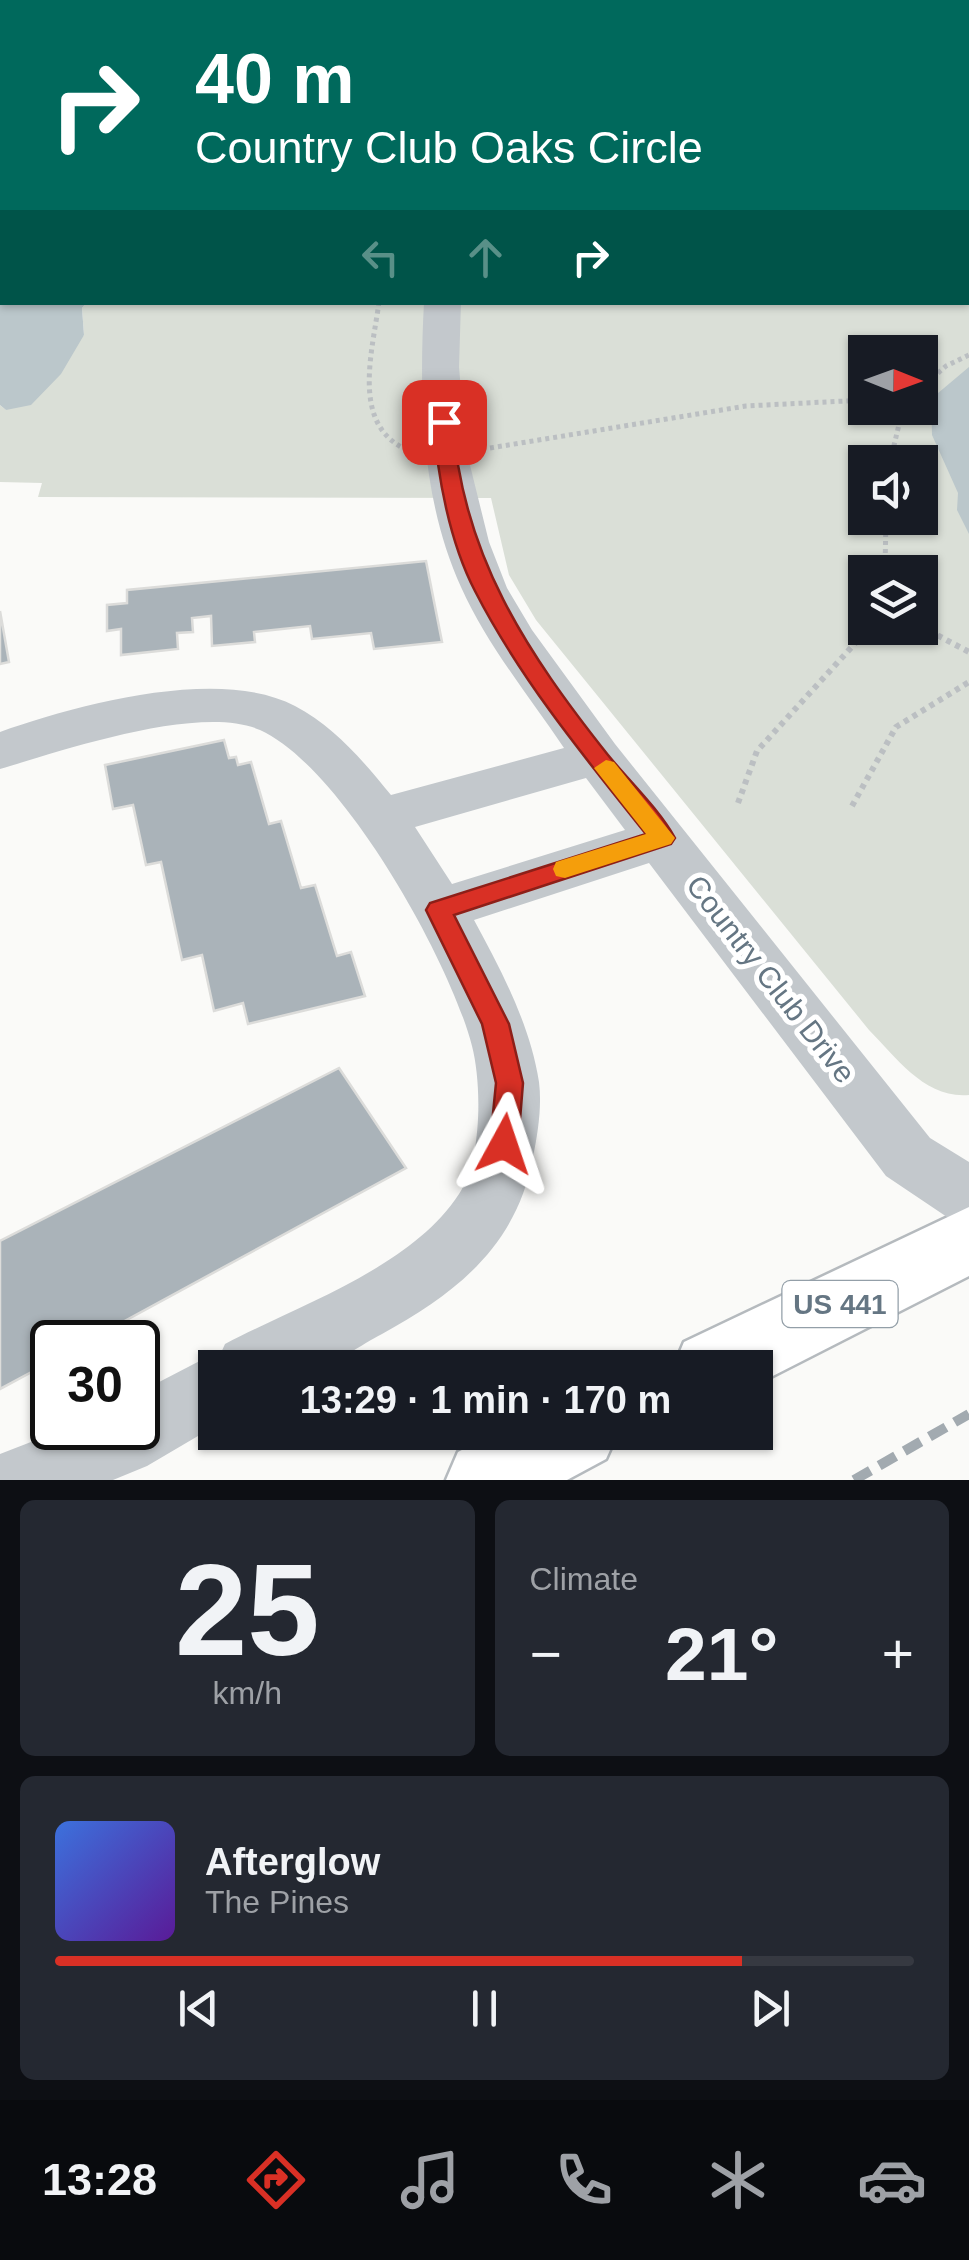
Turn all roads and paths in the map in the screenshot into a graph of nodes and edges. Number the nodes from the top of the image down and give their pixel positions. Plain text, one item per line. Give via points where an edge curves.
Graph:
1 (611, 0) edge
2 (655, 0) edge
3 (379, 305) edge
4 (443, 305) edge
5 (969, 355) edge
6 (938, 373) edge
7 (848, 401) edge
8 (445, 450) junction
9 (938, 636) edge
10 (853, 645) edge
11 (969, 652) edge
12 (969, 682) edge
13 (0, 752) edge
14 (597, 757) junction
15 (738, 803) dead end
16 (852, 806) dead end
17 (382, 817) junction
18 (663, 838) junction
19 (439, 910) junction
20 (969, 1197) edge
21 (969, 1240) edge
22 (281, 1350) edge
23 (747, 1350) edge
24 (198, 1397) edge
25 (544, 1450) edge
26 (25, 1480) edge
27 (486, 1480) edge

1 - 2 lane
3 - 8 path via 374,426 394,446
4 - 8 street, Country Club Drive
5 - 6 path
7 - 8 path via 746,406 509,446
8 - 14 street, Country Club Drive via 484,588
9 - 11 path
10 - 15 path via 757,752
12 - 16 path via 896,727
13 - 17 street via 45,734 202,707 275,716 330,758
14 - 17 street
14 - 18 street, Country Club Drive
17 - 19 street
18 - 19 street
18 - 20 street, Country Club Drive via 908,1156
19 - 22 street via 496,1024 510,1083 504,1144 487,1209 430,1270
21 - 23 main road, US 441
24 - 26 street via 122,1441
25 - 27 main road

